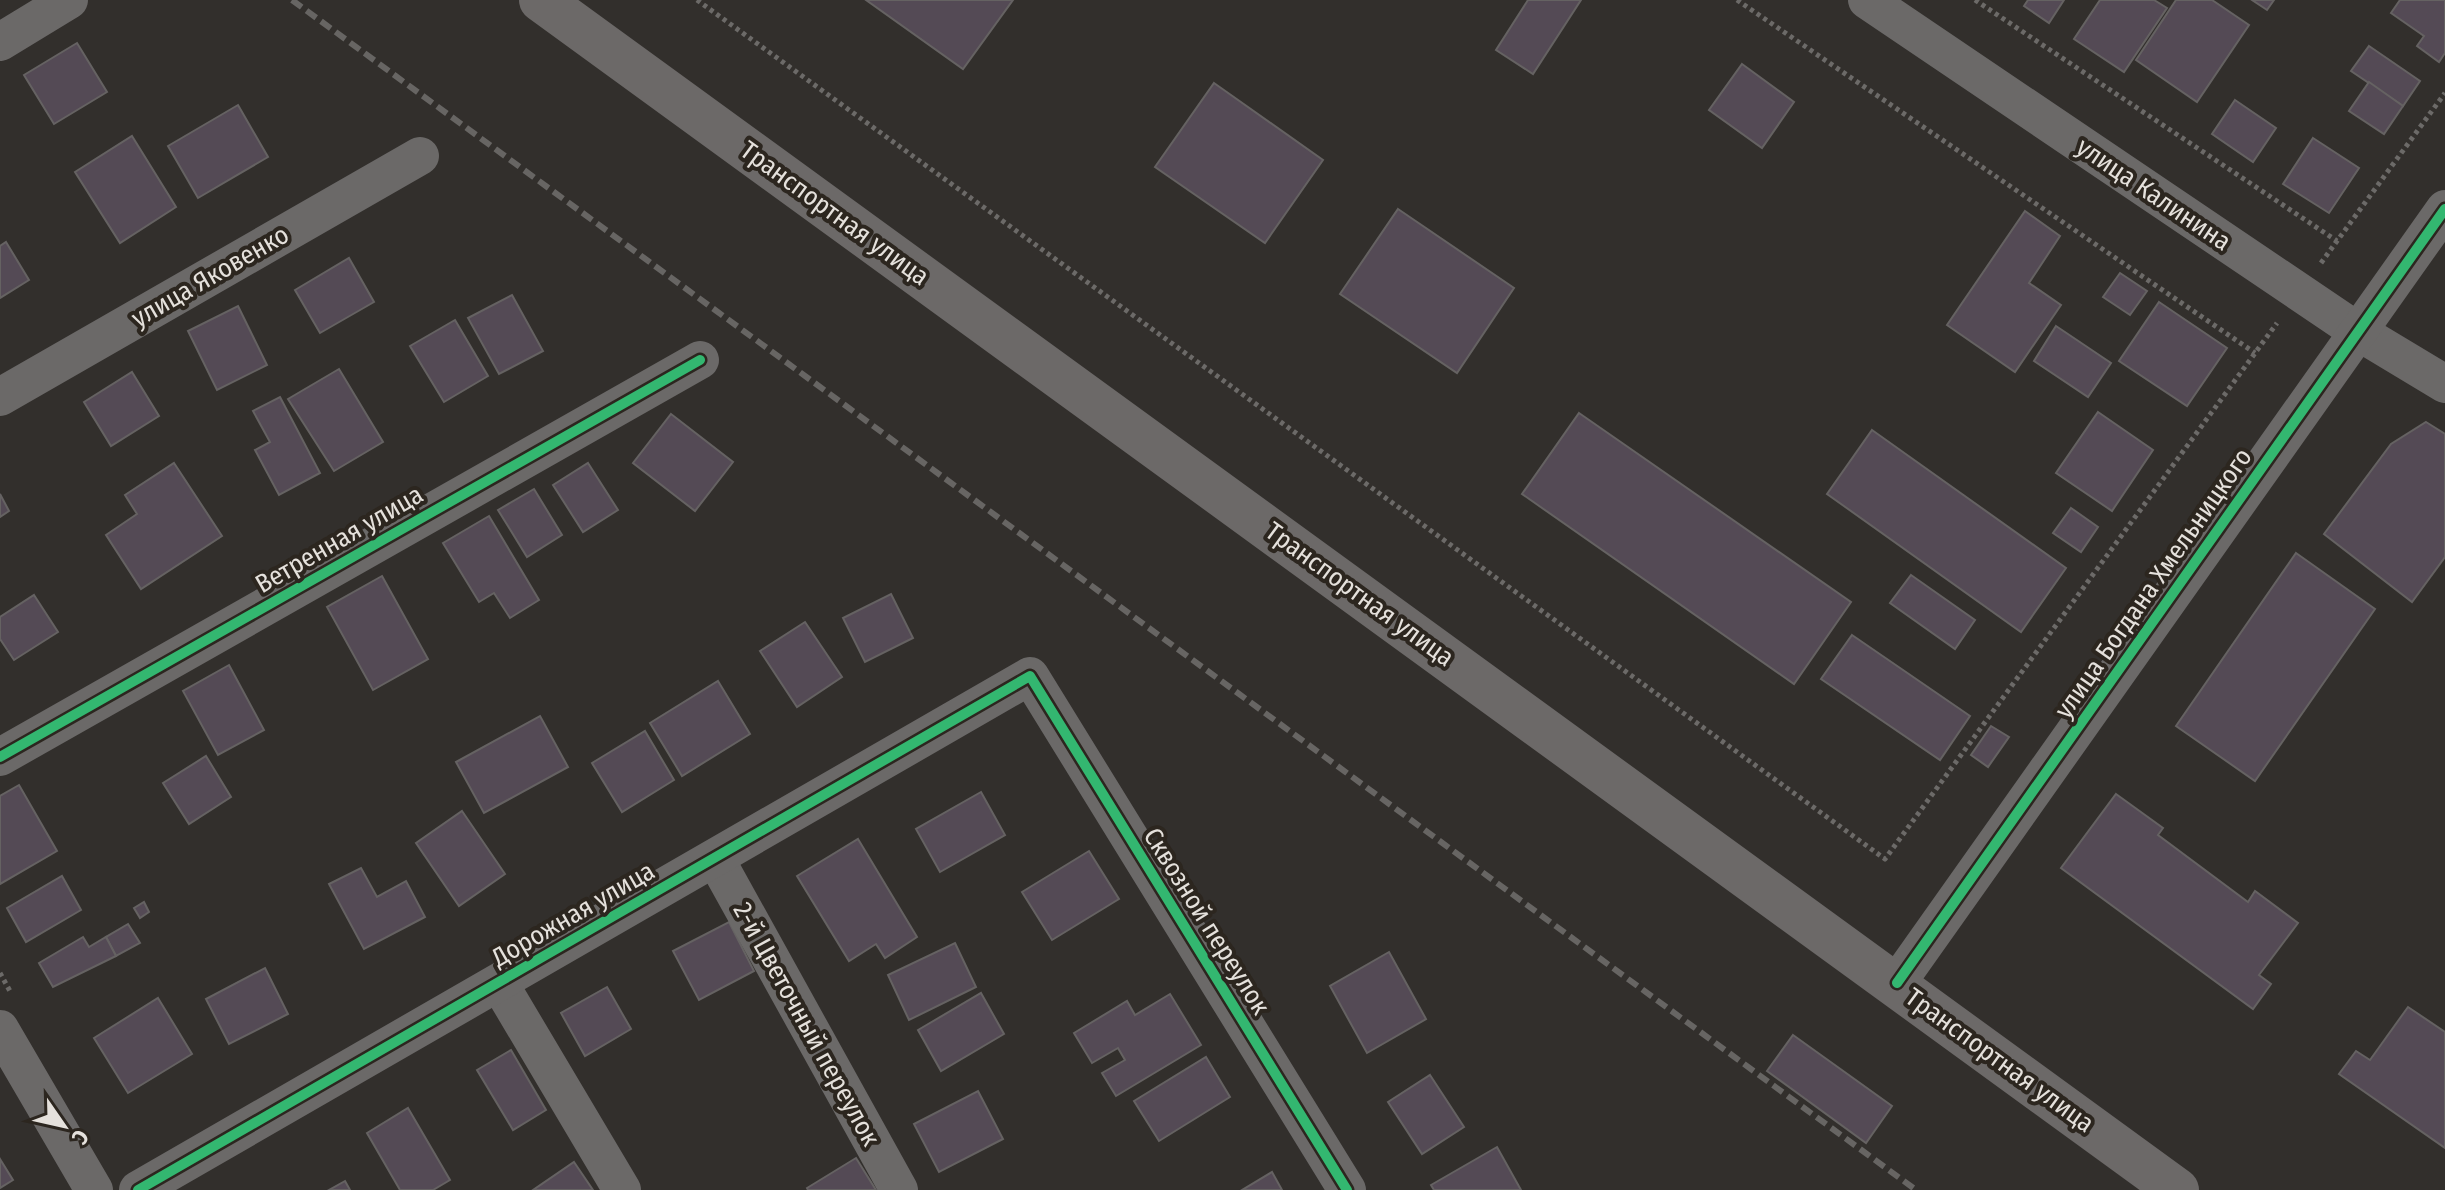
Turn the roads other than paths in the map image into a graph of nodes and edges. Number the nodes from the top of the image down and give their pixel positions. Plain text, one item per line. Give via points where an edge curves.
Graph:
1 (69, 0) edge
2 (541, 0) edge
3 (1867, 0) edge
4 (0, 42) edge
5 (420, 156) dead end
6 (2445, 209) edge
7 (2357, 331) junction
8 (700, 360) dead end
9 (2445, 384) edge
10 (0, 397) edge
11 (1030, 676) joint
12 (0, 757) edge
13 (715, 858) junction
14 (499, 983) junction
15 (1897, 983) junction
16 (0, 1029) edge
17 (94, 1190) edge
18 (138, 1190) edge
19 (622, 1190) edge
20 (899, 1190) edge
21 (1347, 1190) edge
22 (2177, 1190) edge

1 - 4 street
2 - 15 main road, Транспортная улица
3 - 7 street, улица Калинина
5 - 10 street, улица Яковенко
6 - 7 street, улица Богдана Хмельницкого
7 - 9 street, улица Калинина
7 - 15 street, улица Богдана Хмельницкого
8 - 12 street, Ветренная улица
11 - 13 street, Дорожная улица
11 - 21 street, Сквозной переулок
13 - 14 street, Дорожная улица
13 - 20 street, 2-й Цветочный переулок
14 - 18 street, Дорожная улица
14 - 19 street
15 - 22 main road, Транспортная улица
16 - 17 street

